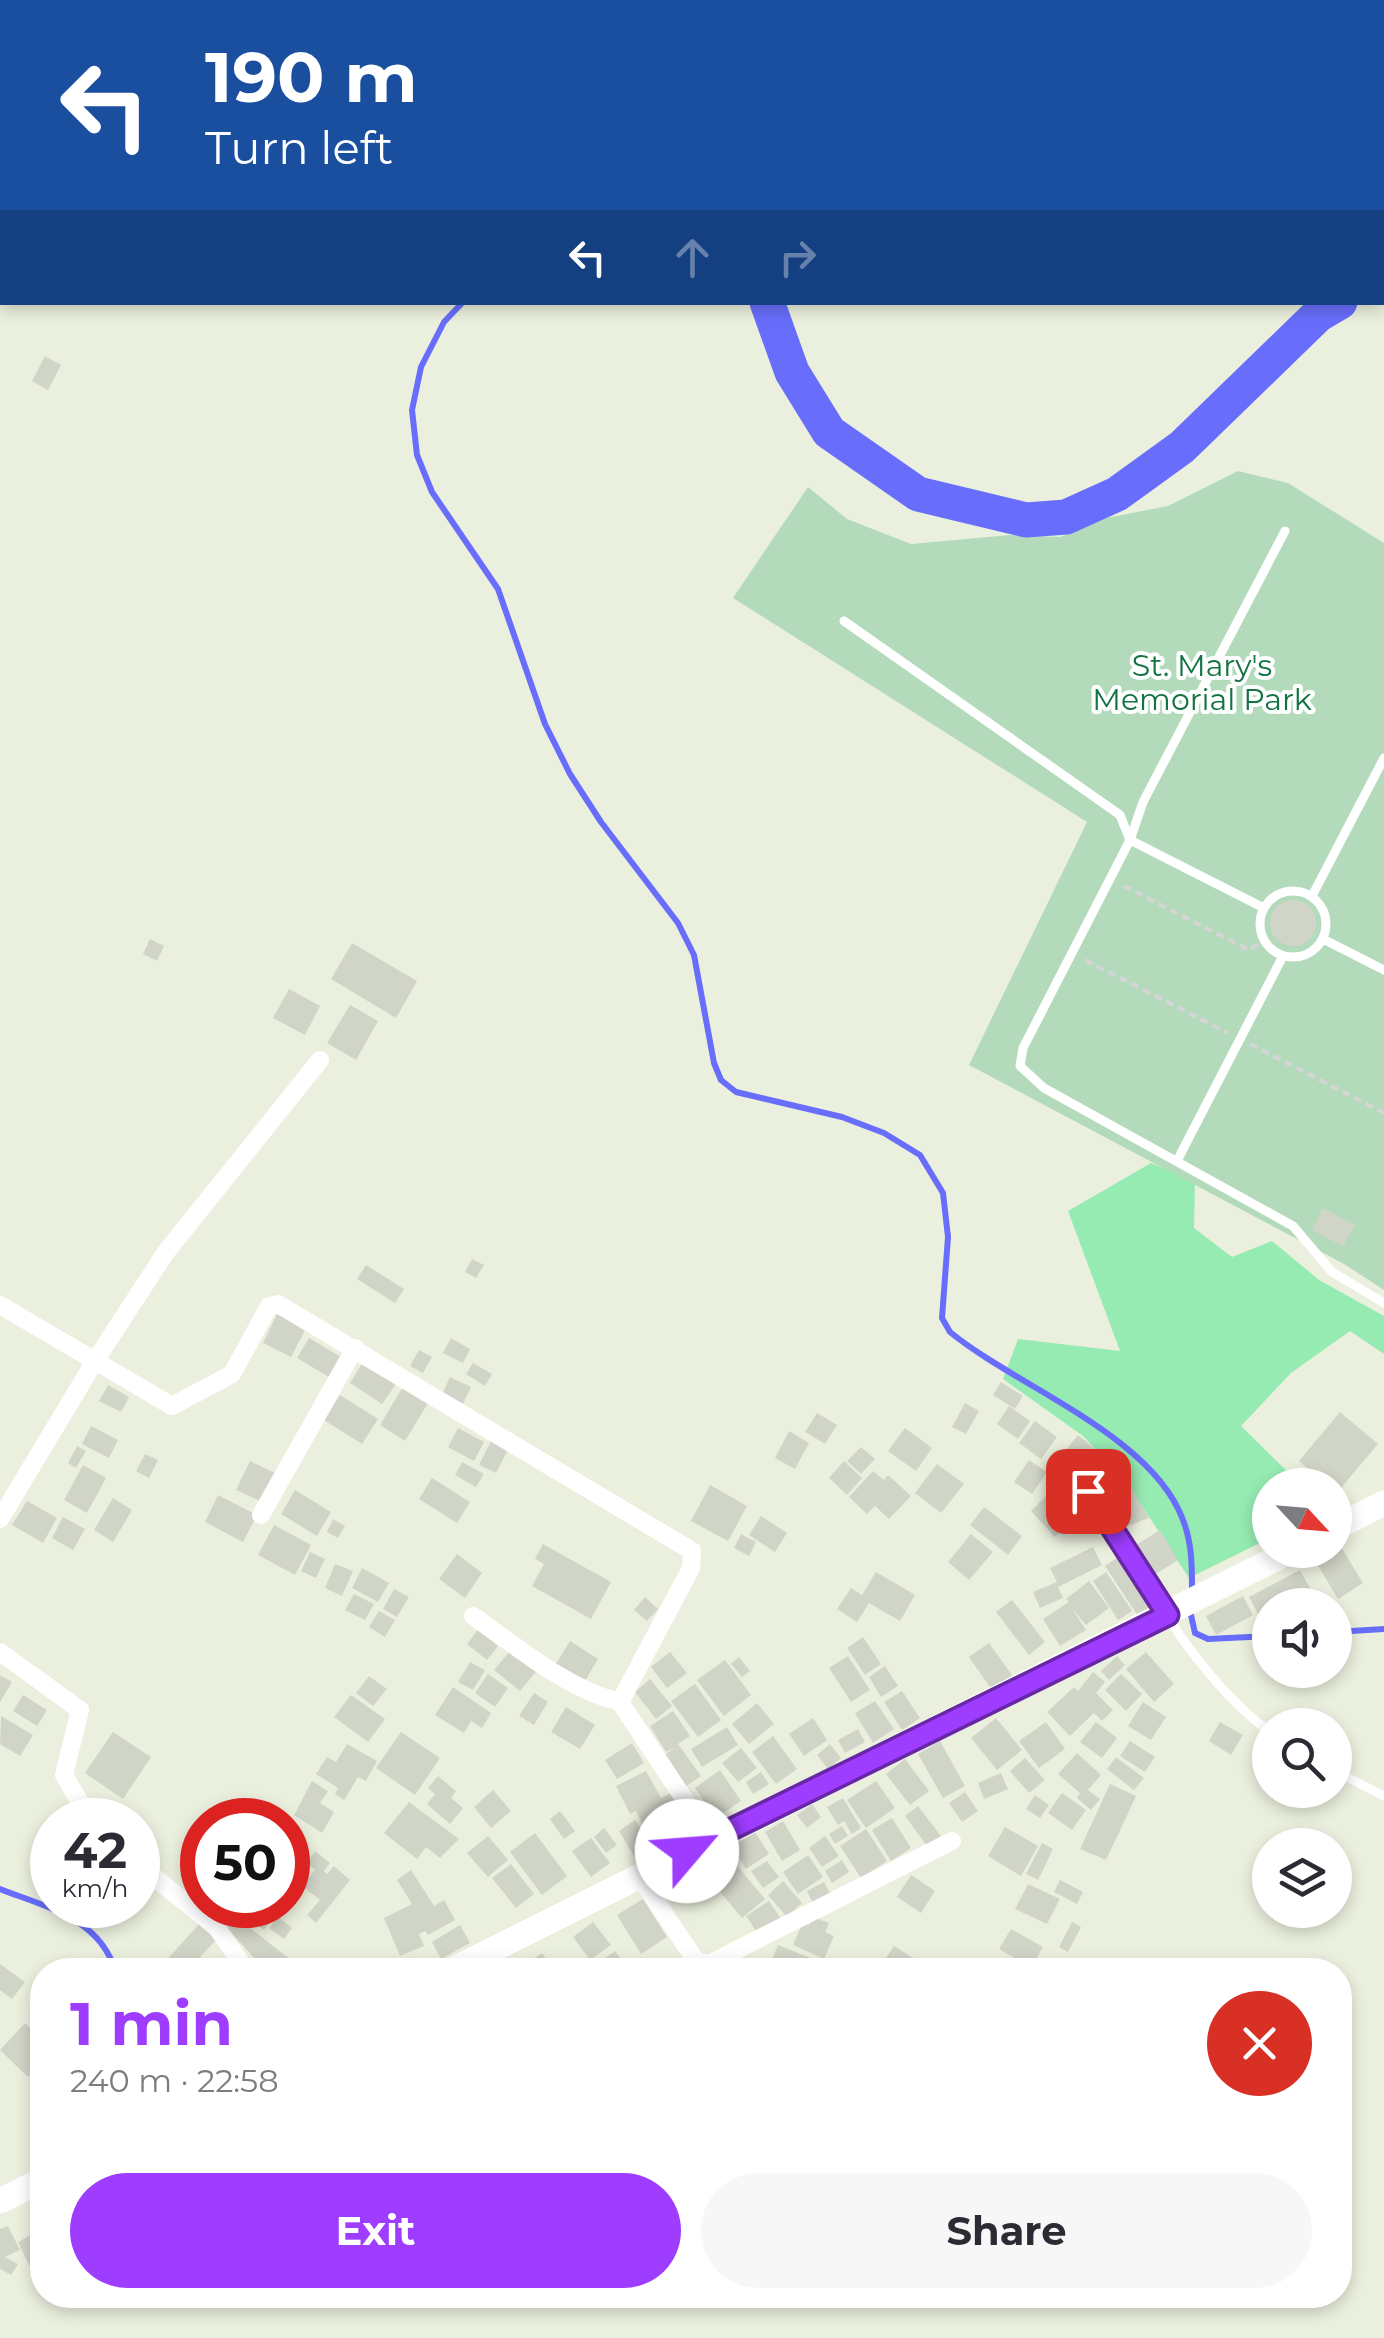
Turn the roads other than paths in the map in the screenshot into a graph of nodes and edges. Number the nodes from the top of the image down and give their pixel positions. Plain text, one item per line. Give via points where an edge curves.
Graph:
1 (1285, 531) dead end
2 (844, 621) dead end
3 (1384, 758) edge
4 (1130, 840) junction
5 (1312, 896) junction
6 (1264, 908) junction
7 (1323, 938) junction
8 (1283, 956) junction
9 (1384, 970) edge
10 (320, 1060) dead end
11 (1178, 1159) junction
12 (1384, 1304) edge
13 (0, 1305) edge
14 (355, 1348) junction
15 (95, 1361) junction
16 (1088, 1491) dead end
17 (1384, 1503) edge
18 (260, 1515) dead end
19 (0, 1518) edge
20 (1352, 1519) edge
21 (1258, 1568) edge
22 (1168, 1615) junction
23 (472, 1616) dead end
24 (0, 1652) edge
25 (620, 1702) junction
26 (1252, 1718) edge
27 (1352, 1780) edge
28 (1384, 1796) edge
29 (77, 1798) edge
30 (710, 1838) junction
31 (952, 1840) dead end
32 (640, 1876) junction
33 (160, 1882) edge
34 (238, 1958) edge
35 (476, 1958) edge
36 (694, 1958) edge
37 (722, 1958) edge
38 (30, 2186) edge
39 (0, 2201) edge

1 - 4 lane
2 - 4 lane via 1120,815
3 - 5 lane
4 - 6 lane
4 - 11 lane via 1022,1048 1020,1066 1044,1088
5 - 6 lane via 1277,895
5 - 7 lane via 1326,923
6 - 8 lane via 1264,940
7 - 8 lane via 1313,951
7 - 9 lane
8 - 11 lane
10 - 15 street via 166,1252
11 - 12 lane via 1293,1226 1332,1272
13 - 15 street
14 - 15 street via 272,1304 232,1374 172,1406
14 - 18 street
14 - 25 street via 692,1551 691,1568
15 - 19 street
16 - 22 lane
17 - 20 main road
21 - 22 main road
22 - 26 lane
22 - 30 main road
23 - 25 street via 553,1671
24 - 29 street via 80,1710 64,1775
25 - 30 street
27 - 28 lane
30 - 32 main road
31 - 37 street
32 - 35 main road
32 - 36 street
33 - 34 street via 217,1928
38 - 39 main road

